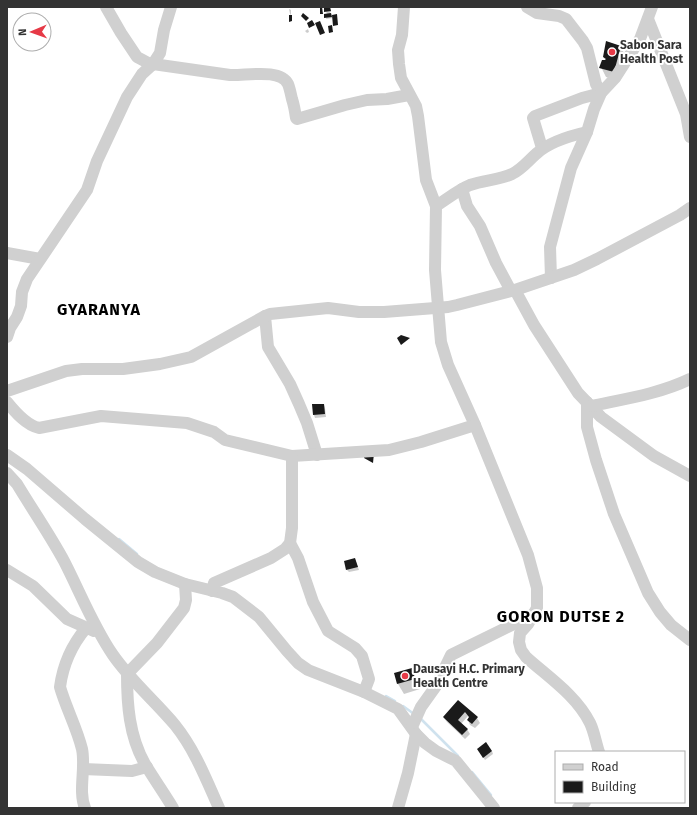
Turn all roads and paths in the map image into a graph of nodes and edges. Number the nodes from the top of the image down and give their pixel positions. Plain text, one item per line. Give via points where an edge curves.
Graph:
1 (106, 7) edge
2 (171, 7) edge
3 (404, 7) edge
4 (527, 7) edge
5 (652, 7) edge
6 (648, 19) junction
7 (153, 65) junction
8 (602, 93) junction
9 (409, 95) junction
10 (587, 132) junction
11 (690, 137) edge
12 (542, 148) junction
13 (462, 189) junction
14 (436, 206) junction
15 (690, 208) edge
16 (7, 253) edge
17 (40, 259) junction
18 (551, 278) junction
19 (513, 290) junction
20 (438, 308) junction
21 (265, 316) junction
22 (7, 337) edge
23 (690, 379) edge
24 (7, 391) edge
25 (7, 402) edge
26 (589, 404) junction
27 (475, 425) junction
28 (317, 455) junction
29 (292, 456) junction
30 (8, 465) edge
31 (690, 476) edge
32 (290, 543) junction
33 (7, 570) edge
34 (185, 584) junction
35 (213, 587) junction
36 (532, 615) junction
37 (86, 628) junction
38 (100, 634) junction
39 (690, 640) edge
40 (127, 674) junction
41 (364, 692) junction
42 (414, 730) junction
43 (599, 751) edge
44 (147, 767) junction
45 (84, 769) junction
46 (85, 808) edge
47 (173, 808) edge
48 (219, 808) edge
49 (398, 808) edge
50 (494, 808) edge

1 - 7 street via 137,57
2 - 7 street via 160,53
3 - 9 street via 398,50 401,78
4 - 8 street via 537,13 566,19 587,48 596,84
5 - 6 street
6 - 8 street via 640,39
6 - 11 street via 686,114
7 - 9 street via 239,76 278,76 288,84 298,119 352,103
7 - 17 street via 142,74 127,97 97,161 87,190
8 - 10 street
8 - 12 street via 535,116 533,118
9 - 14 street via 416,106 426,180
10 - 12 street
10 - 18 street via 572,168 550,246
12 - 13 street via 512,174
13 - 14 street
13 - 19 street via 467,206
14 - 20 street via 435,270
15 - 18 street via 597,259
16 - 17 street
17 - 22 street via 27,279 22,292 21,306
18 - 19 street
19 - 20 street
19 - 26 street via 578,393
20 - 21 street via 384,312 328,308
20 - 27 street via 441,342 448,365
21 - 24 street via 191,357 123,369 66,371
21 - 28 street via 268,347 290,384 307,422
23 - 26 street via 654,392
25 - 29 street via 15,412 39,428 101,416 187,423 214,432 225,440
26 - 31 street via 601,418 654,456
26 - 39 street via 587,427 614,514 648,593 671,625
27 - 28 street via 389,450
27 - 36 street via 528,555 537,588 537,608
28 - 29 street
29 - 32 street
30 - 34 street via 26,469 138,562
30 - 38 street via 64,560
32 - 35 street via 271,558
32 - 41 street via 298,558 313,602 328,631 362,656 370,679
33 - 37 street via 33,586 67,619
34 - 35 street
34 - 40 street via 184,608 157,643
35 - 41 street via 233,597 259,617 287,651 308,670
36 - 42 street via 451,655 436,686 421,707
36 - 43 street via 520,633 521,650 570,695 582,710 590,724
37 - 38 street
37 - 45 street via 69,654 60,687 82,750
38 - 40 street
40 - 44 street via 130,723
40 - 48 street via 190,746
41 - 42 street via 398,709
42 - 49 street via 408,772
42 - 50 street via 436,751 456,760
44 - 45 street via 132,770
44 - 47 street
45 - 46 street via 82,802

